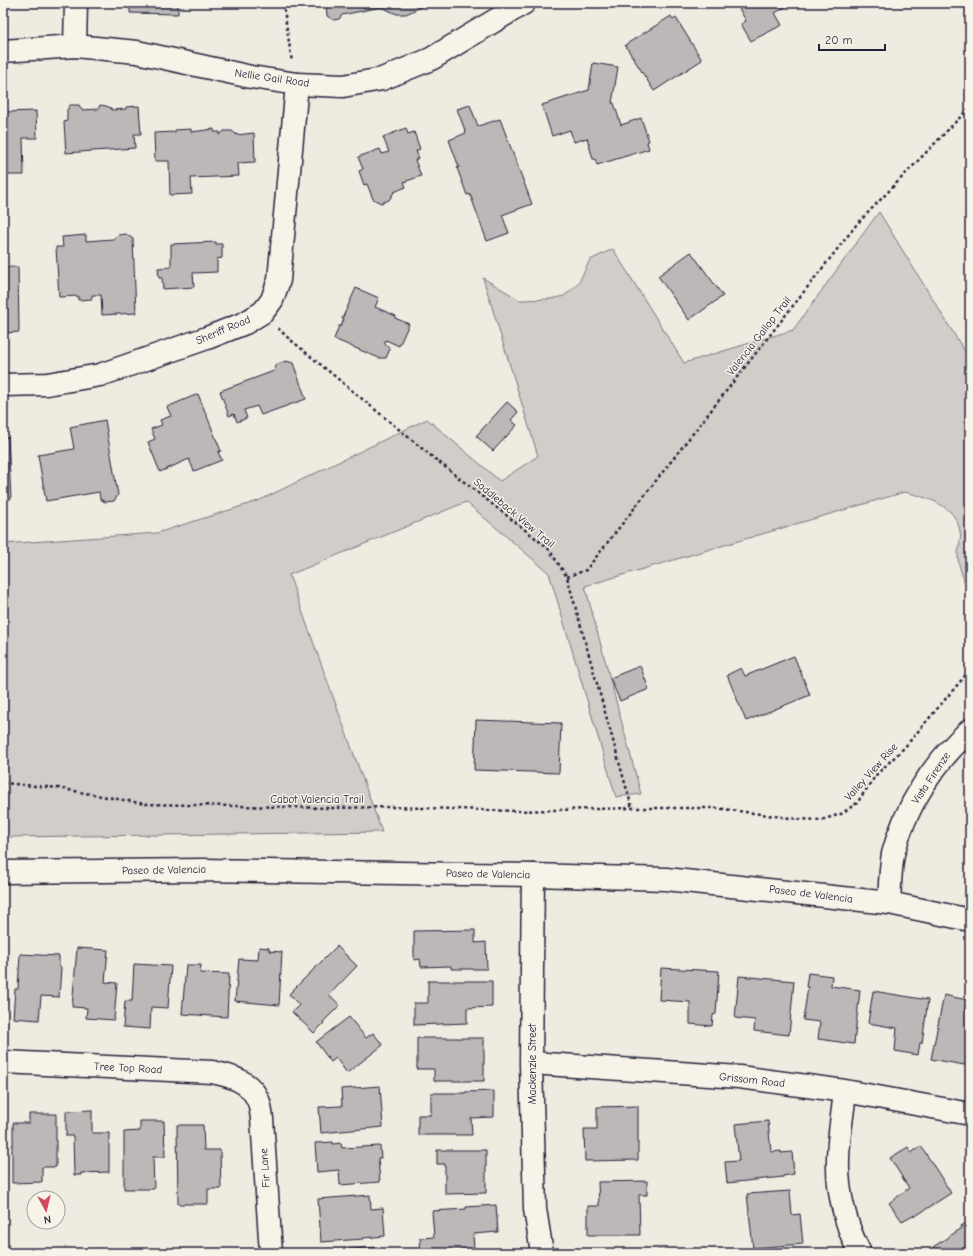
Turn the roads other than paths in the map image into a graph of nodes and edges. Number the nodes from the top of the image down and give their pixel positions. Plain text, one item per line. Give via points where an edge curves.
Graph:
1 (76, 3) edge
2 (524, 3) edge
3 (75, 46) junction
4 (3, 51) edge
5 (297, 84) junction
6 (3, 385) edge
7 (970, 730) edge
8 (3, 872) edge
9 (533, 874) junction
10 (889, 903) junction
11 (970, 920) edge
12 (3, 1062) edge
13 (531, 1064) junction
14 (250, 1087) joint
15 (845, 1091) junction
16 (970, 1114) edge
17 (271, 1253) edge
18 (542, 1253) edge
19 (860, 1253) edge

1 - 3 street
2 - 5 street, Nellie Gail Road via 431,59 382,79 343,86
3 - 4 street, Nellie Gail Road
3 - 5 street, Nellie Gail Road via 137,52 251,77
5 - 6 street, Sheriff Road via 279,280 272,300 263,312 245,323 207,338 100,375 47,384
7 - 10 street, Vista Firenze via 954,744 925,783 907,815 893,855
8 - 9 street, Paseo de Valencia via 203,870
9 - 10 street, Paseo de Valencia via 666,879
9 - 13 street, Mackenzie Street
10 - 11 street, Paseo de Valencia
12 - 14 street, Tree Top Road via 212,1072 233,1076
13 - 15 street, Grissom Road via 739,1077
13 - 18 street, Mackenzie Street via 535,1208
14 - 17 street, Fir Lane via 258,1100 262,1119
15 - 16 street, Grissom Road
15 - 19 street via 838,1161 842,1204

